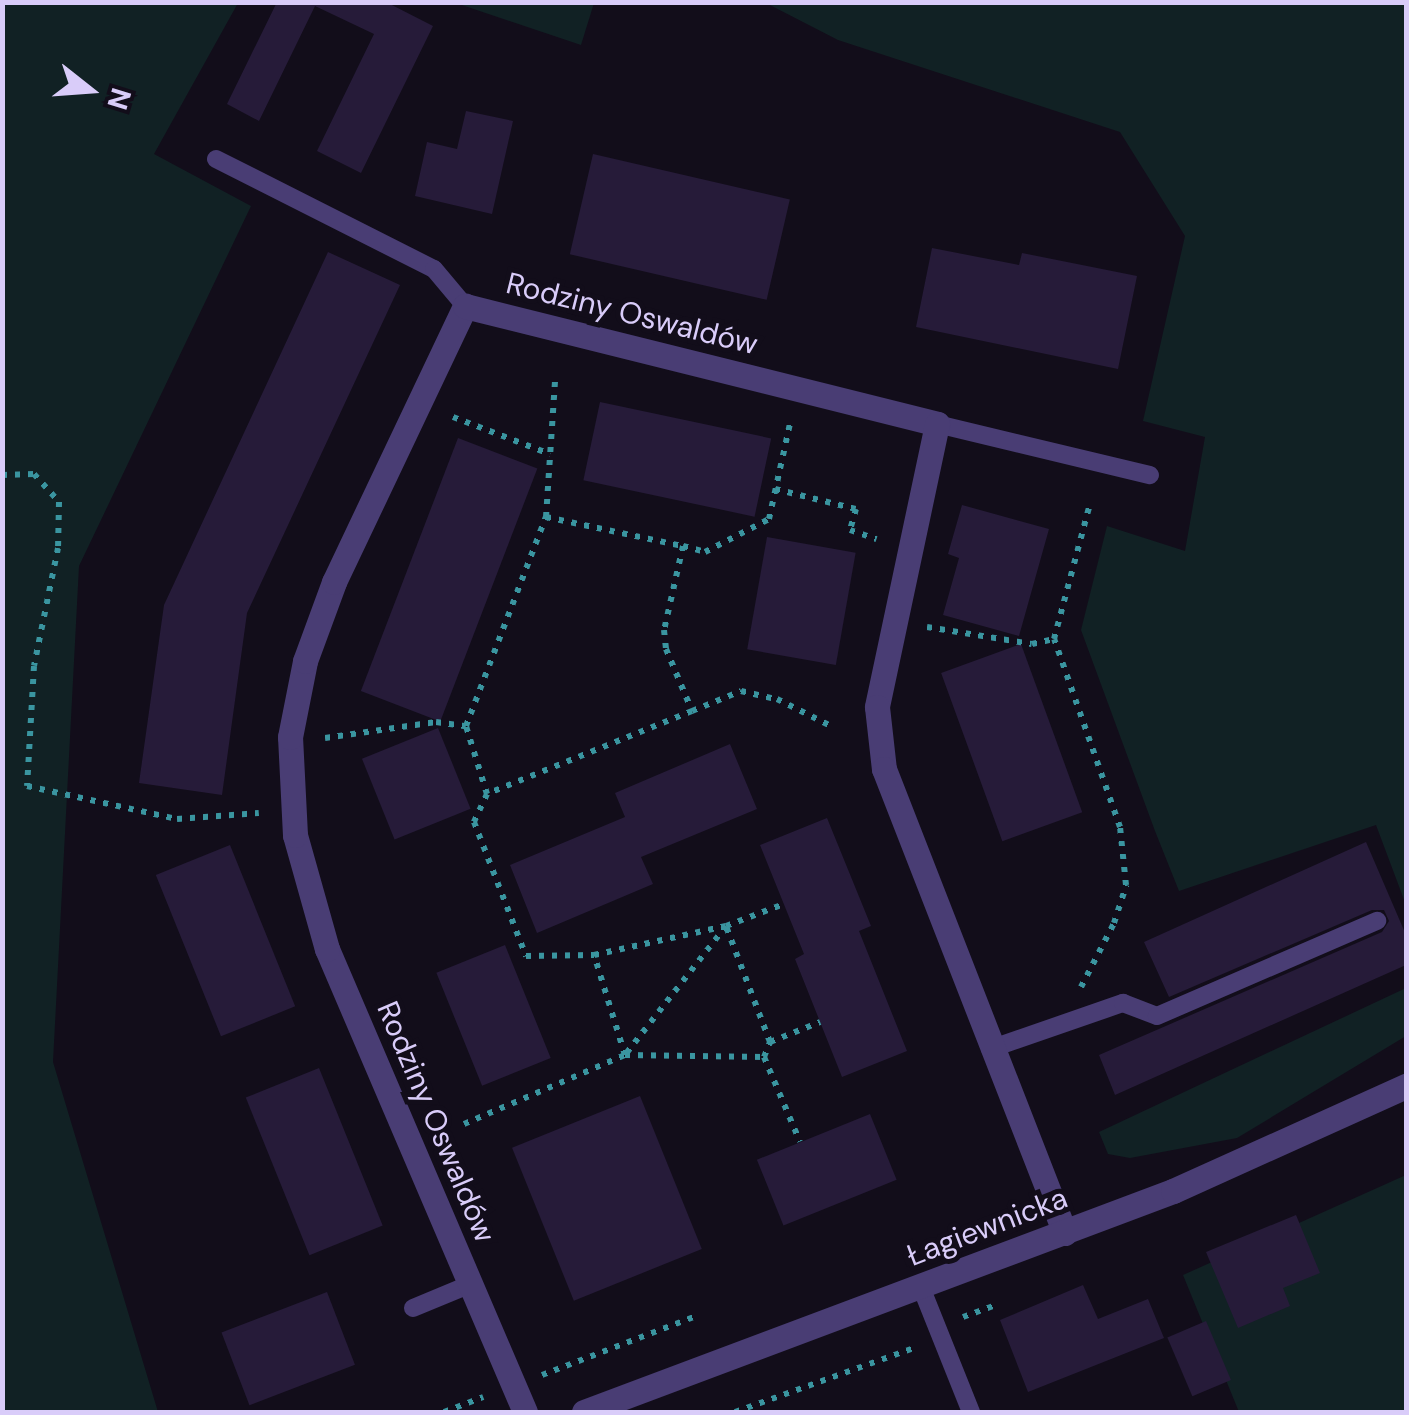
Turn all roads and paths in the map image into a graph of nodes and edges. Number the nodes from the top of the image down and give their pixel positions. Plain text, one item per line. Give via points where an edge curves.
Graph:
1 (216, 159) dead end
2 (465, 306) junction
3 (555, 380) dead end
4 (799, 388) junction
5 (452, 417) dead end
6 (937, 424) junction
7 (550, 454) junction
8 (2, 475) edge
9 (1150, 475) dead end
10 (775, 489) junction
11 (1090, 504) dead end
12 (546, 517) junction
13 (876, 540) dead end
14 (683, 546) junction
15 (916, 625) dead end
16 (1054, 639) junction
17 (692, 711) junction
18 (466, 726) junction
19 (829, 726) dead end
20 (290, 737) junction
21 (487, 794) junction
22 (260, 813) dead end
23 (784, 904) dead end
24 (1376, 921) dead end
25 (726, 926) junction
26 (594, 955) junction
27 (820, 1022) dead end
28 (1056, 1026) junction
29 (770, 1042) junction
30 (990, 1049) junction
31 (625, 1055) junction
32 (764, 1058) junction
33 (1406, 1086) edge
34 (464, 1124) dead end
35 (800, 1142) dead end
36 (1064, 1233) junction
37 (471, 1284) junction
38 (921, 1287) junction
39 (999, 1304) dead end
40 (412, 1308) dead end
41 (700, 1314) dead end
42 (938, 1334) junction
43 (514, 1385) junction
44 (444, 1412) edge
45 (525, 1412) edge
46 (584, 1412) edge
47 (735, 1412) edge
48 (971, 1412) edge

1 - 2 lane via 434,269
2 - 4 street, Rodziny Oswaldów
2 - 20 street, Rodziny Oswaldów via 334,582 304,661
3 - 7 path
4 - 6 street, Rodziny Oswaldów
4 - 10 path
5 - 7 path
6 - 9 lane
6 - 30 street via 877,707 884,769
7 - 12 path
8 - 22 path via 34,474 59,502 58,548 34,666 27,786 176,819
10 - 13 path via 856,509 850,530
10 - 14 path via 769,518 704,552
11 - 16 path
12 - 14 path
12 - 18 path
14 - 17 path via 664,630
15 - 16 path via 1032,644
16 - 28 path via 1120,827 1126,885 1114,924
17 - 19 path via 742,692 777,699
17 - 21 path
18 - 20 path via 436,722
18 - 21 path
20 - 37 street, Rodziny Oswaldów via 296,834 327,950
21 - 26 path via 474,822 526,956
23 - 25 path
24 - 28 lane via 1157,1016 1123,1003
25 - 26 path
25 - 29 path
25 - 31 path
26 - 31 path
27 - 29 path
28 - 30 lane
29 - 32 path
30 - 36 street
31 - 32 path
31 - 34 path
32 - 35 path
33 - 36 street, Łagiewnicka via 1300,1138
36 - 38 street, Łagiewnicka
37 - 40 lane
37 - 43 street, Rodziny Oswaldów
38 - 42 lane
38 - 46 street, Łagiewnicka
39 - 42 path
41 - 43 path
42 - 47 path via 922,1346
42 - 48 lane
43 - 44 path
43 - 45 street, Rodziny Oswaldów

